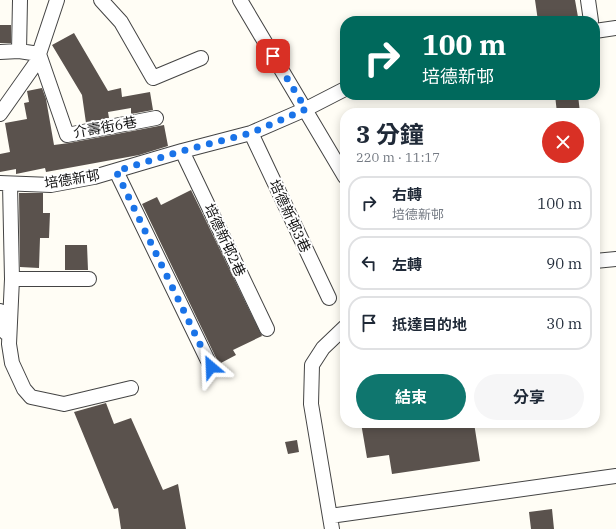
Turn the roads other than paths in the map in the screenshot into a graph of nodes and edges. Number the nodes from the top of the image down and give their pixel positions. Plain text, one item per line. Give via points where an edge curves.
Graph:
1 (20, 0) edge
2 (58, 0) edge
3 (101, 0) edge
4 (240, 0) edge
5 (588, 0) edge
6 (590, 16) edge
7 (616, 28) edge
8 (600, 30) edge
9 (19, 51) junction
10 (0, 52) edge
11 (39, 54) junction
12 (201, 58) dead end
13 (340, 92) edge
14 (306, 109) junction
15 (0, 114) edge
16 (156, 118) dead end
17 (251, 133) junction
18 (182, 151) junction
19 (340, 168) edge
20 (116, 171) junction
21 (5, 184) edge
22 (616, 258) edge
23 (600, 261) edge
24 (12, 279) junction
25 (89, 279) dead end
26 (329, 298) dead end
27 (0, 311) edge
28 (267, 329) dead end
29 (340, 332) edge
30 (10, 344) junction
31 (211, 367) dead end
32 (131, 388) dead end
33 (616, 476) edge
34 (331, 522) edge

1 - 9 street
2 - 11 street
3 - 12 street via 121,22 153,78
4 - 14 street
5 - 6 street
7 - 8 street
9 - 10 street
9 - 11 street
11 - 15 street via 36,63
11 - 16 street, 介壽街6巷 via 67,135
13 - 14 street, 培德新邨
14 - 17 street, 培德新邨
14 - 19 street
17 - 18 street, 培德新邨
17 - 26 street, 培德新邨3巷
18 - 20 street, 培德新邨
18 - 28 street, 培德新邨2巷
20 - 21 street, 培德新邨 via 50,185
20 - 31 street
21 - 24 street
22 - 23 street
24 - 25 street
24 - 30 street
27 - 30 street
29 - 34 street via 323,348 312,365 311,404
30 - 32 street via 12,363 24,389 31,397 64,404
33 - 34 street

